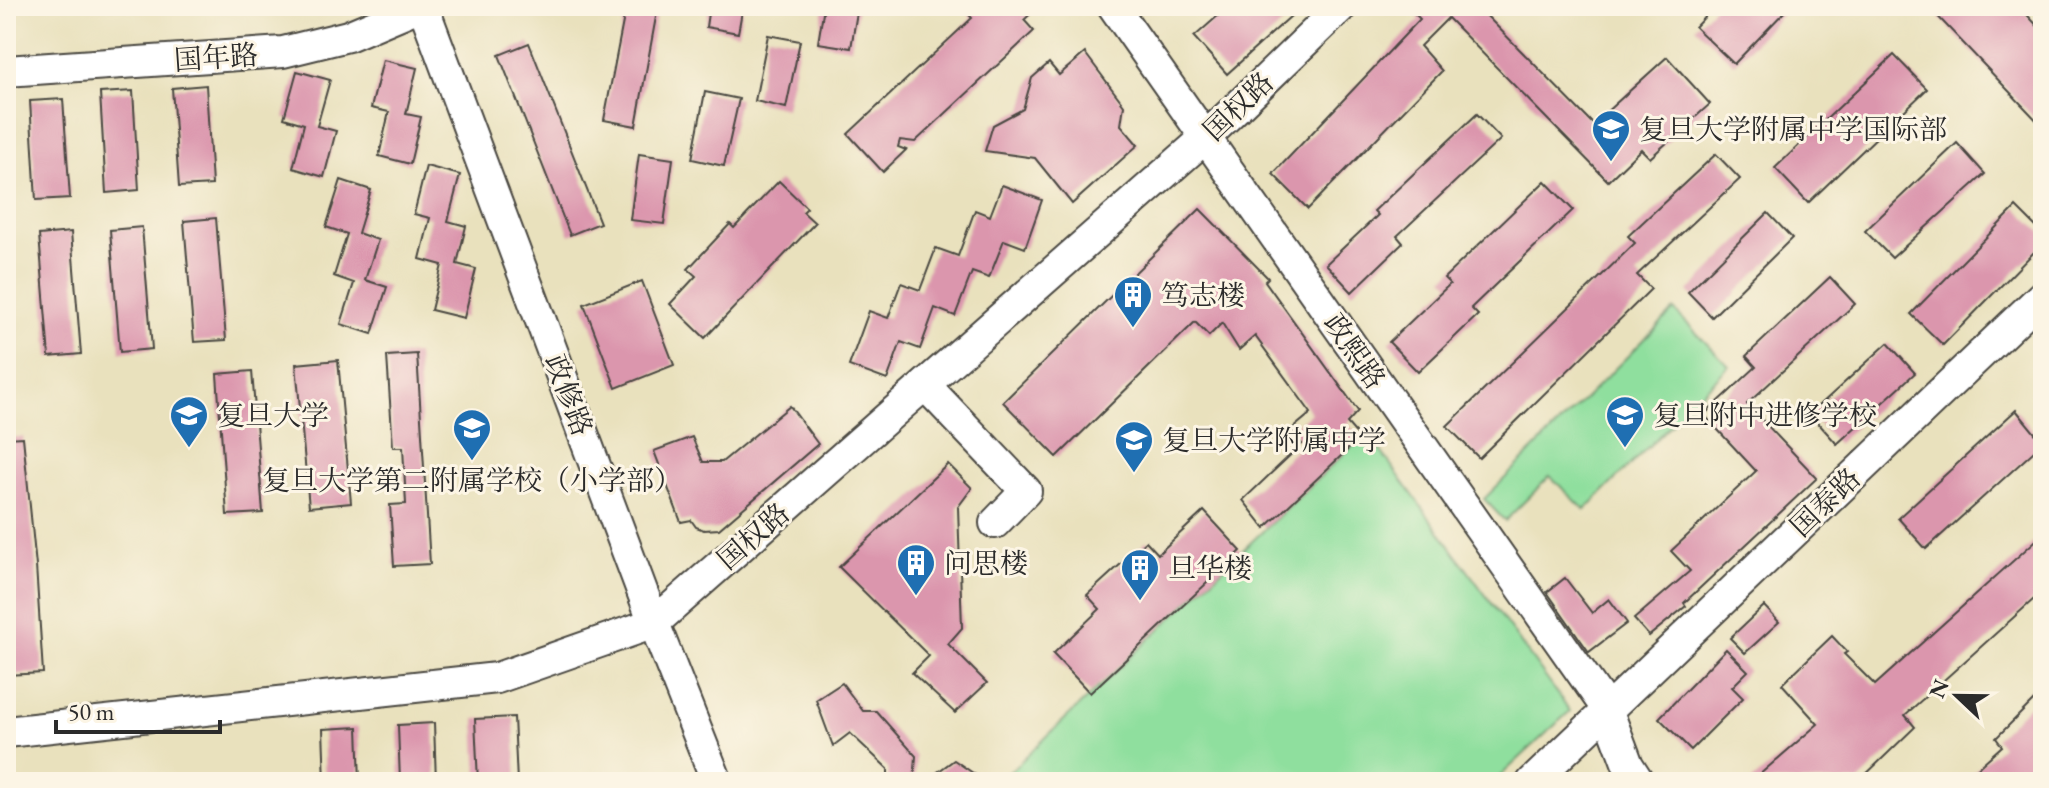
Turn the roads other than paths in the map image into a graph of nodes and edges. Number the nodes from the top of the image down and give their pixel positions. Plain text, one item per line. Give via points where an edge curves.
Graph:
1 (421, 6) edge
2 (1113, 6) edge
3 (1342, 6) edge
4 (6, 71) edge
5 (1205, 138) junction
6 (2043, 295) edge
7 (925, 385) junction
8 (995, 523) dead end
9 (654, 623) junction
10 (1607, 709) junction
11 (6, 732) edge
12 (717, 782) edge
13 (1532, 782) edge
14 (1639, 782) edge

1 - 4 street, 国年路 via 348,36 283,52
1 - 9 street, 政修路
2 - 5 street, 政熙路
3 - 5 street, 国权路
5 - 7 street, 国权路
5 - 10 street, 政熙路
6 - 10 street, 国泰路
7 - 8 street via 1026,491
7 - 9 street, 国权路
9 - 11 street, 国权路 via 497,678
9 - 12 street, 政修路
10 - 13 street, 国泰路
10 - 14 street, 政熙路

